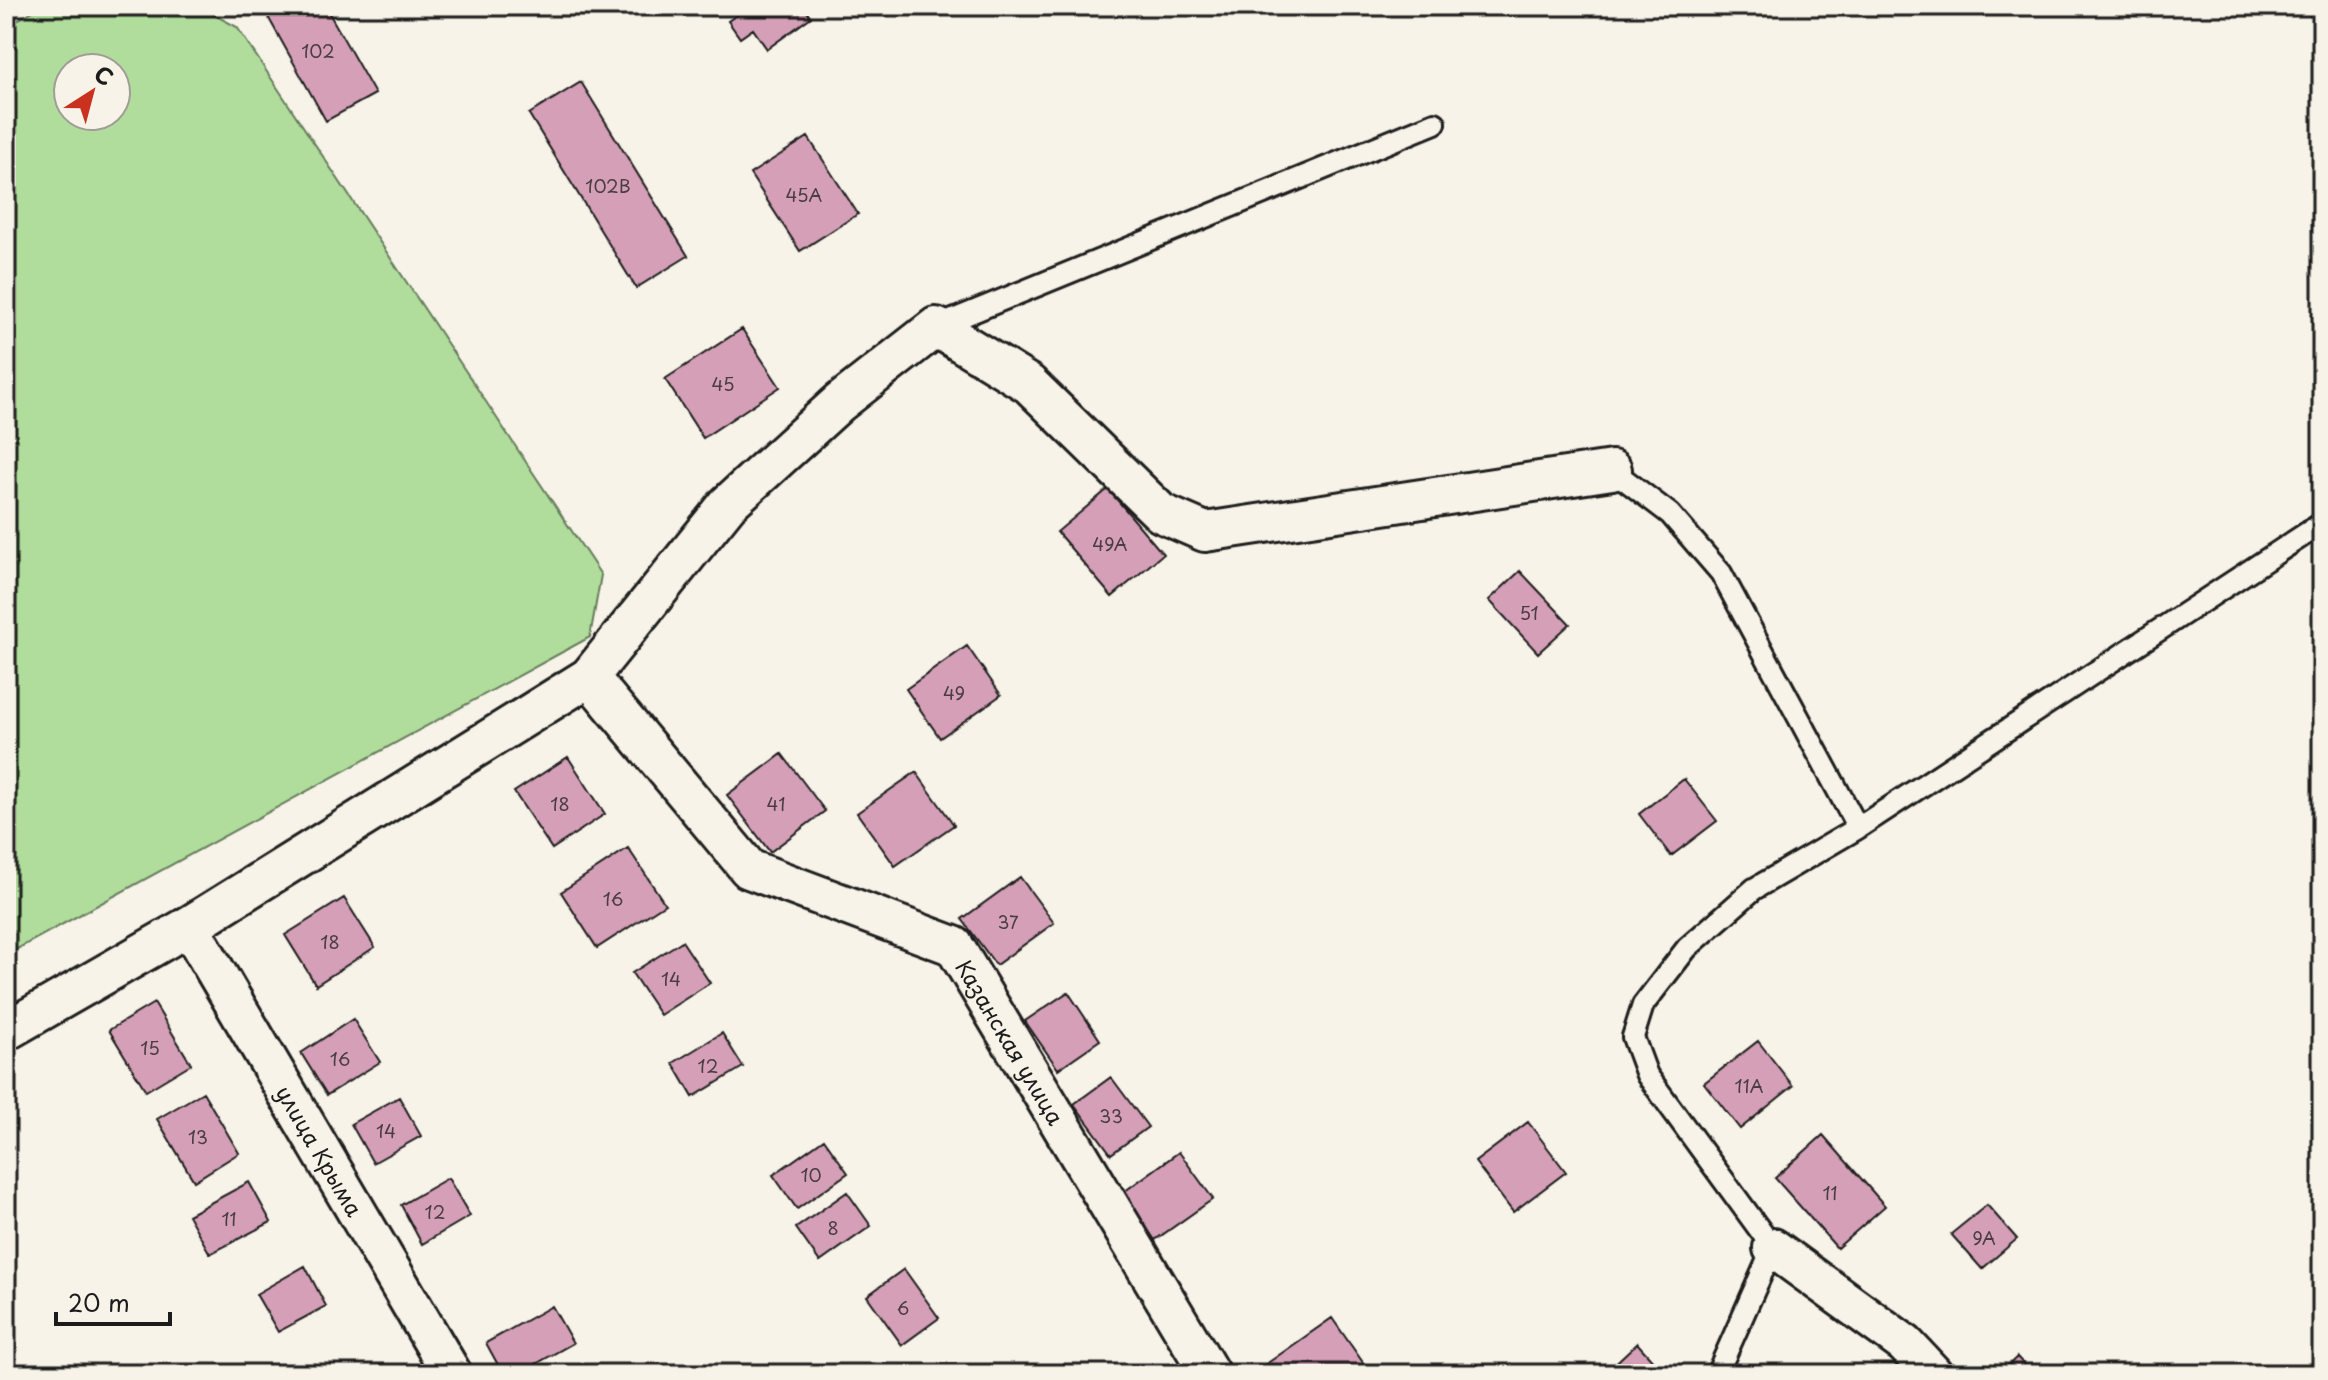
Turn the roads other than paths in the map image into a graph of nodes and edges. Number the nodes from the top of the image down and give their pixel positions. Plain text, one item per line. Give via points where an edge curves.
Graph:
1 (1435, 123) dead end
2 (936, 327) junction
3 (1612, 470) joint
4 (2322, 523) edge
5 (589, 677) junction
6 (1858, 828) junction
7 (189, 926) junction
8 (6, 1031) edge
9 (1773, 1248) junction
10 (452, 1374) edge
11 (1210, 1374) edge
12 (1717, 1374) edge
13 (1933, 1374) edge

1 - 2 lane
2 - 3 street via 1029,384 1161,513 1205,532
2 - 5 street via 839,403 728,504
3 - 6 lane via 1670,514 1721,573
4 - 6 lane
5 - 7 street
5 - 11 street, Казанская улица via 749,869 954,946
6 - 9 lane via 1754,889 1687,948 1643,1005 1633,1037 1647,1075
7 - 8 street
7 - 10 street, улица Крыма
9 - 12 lane
9 - 13 street via 1905,1344

